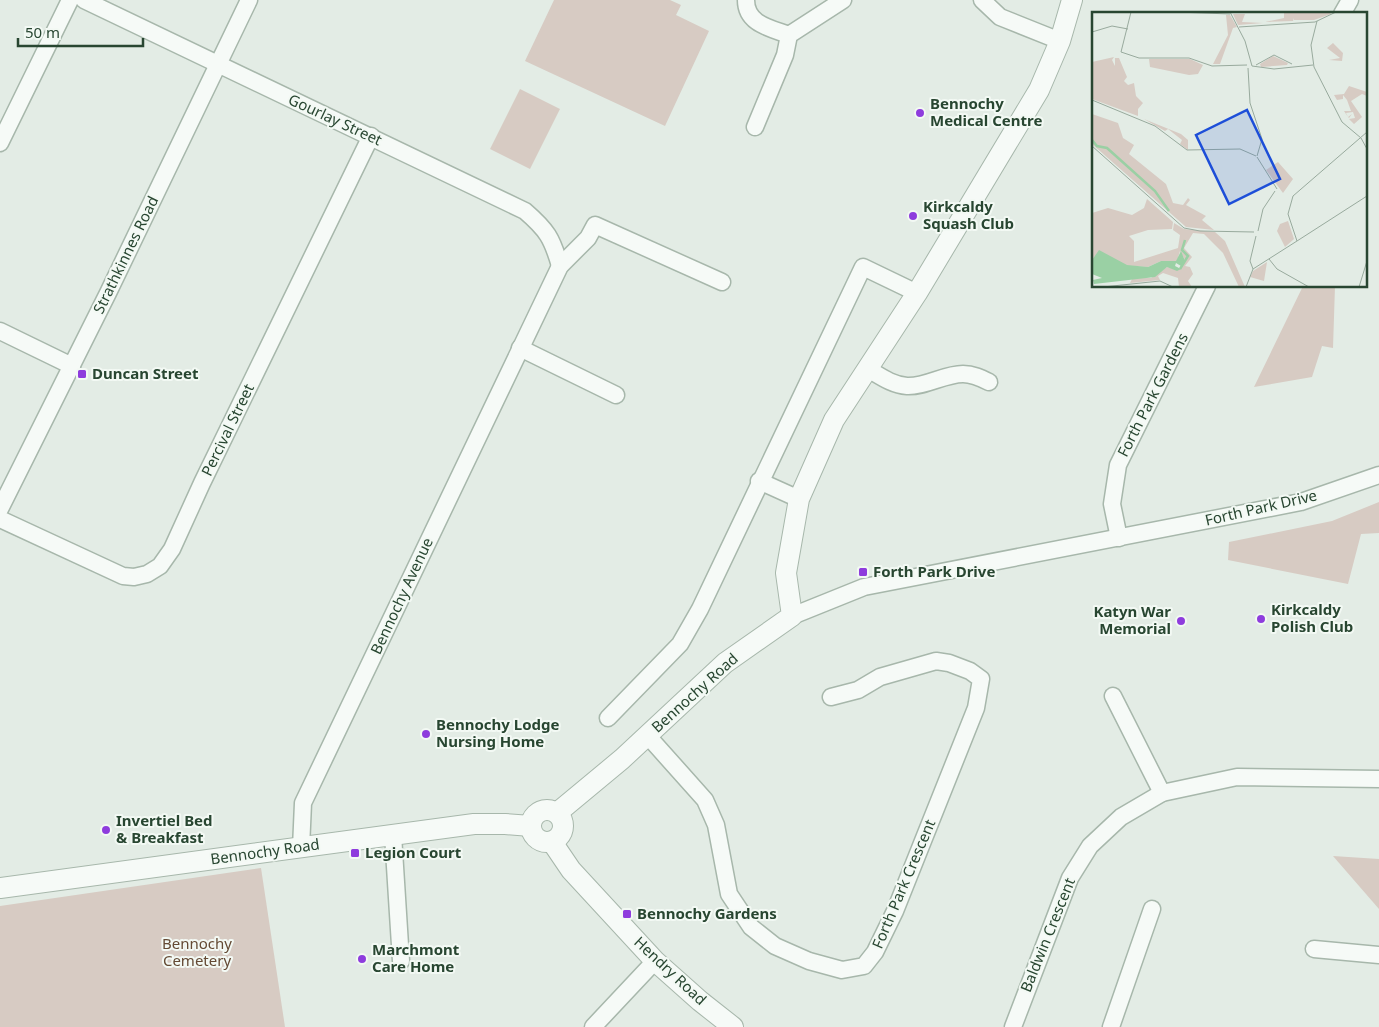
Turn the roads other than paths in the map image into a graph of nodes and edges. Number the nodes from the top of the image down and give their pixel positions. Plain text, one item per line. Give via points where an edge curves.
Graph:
1 (70, 0) edge
2 (84, 0) edge
3 (248, 0) edge
4 (746, 0) edge
5 (842, 0) edge
6 (982, 0) edge
7 (1072, 0) edge
8 (1350, 0) edge
9 (1343, 12) edge
10 (789, 35) junction
11 (1060, 42) junction
12 (217, 65) junction
13 (755, 127) dead end
14 (371, 136) junction
15 (0, 142) edge
16 (560, 266) junction
17 (722, 282) dead end
18 (1206, 288) edge
19 (917, 293) junction
20 (0, 331) edge
21 (520, 348) junction
22 (72, 366) junction
23 (868, 369) junction
24 (989, 382) dead end
25 (616, 395) dead end
26 (1379, 475) edge
27 (759, 481) junction
28 (799, 499) junction
29 (0, 509) edge
30 (0, 519) edge
31 (1119, 538) junction
32 (792, 616) junction
33 (1113, 696) dead end
34 (830, 697) dead end
35 (608, 718) dead end
36 (647, 736) junction
37 (1379, 779) edge
38 (1162, 793) junction
39 (557, 813) junction
40 (531, 826) junction
41 (392, 835) junction
42 (552, 842) junction
43 (301, 848) junction
44 (0, 888) edge
45 (1152, 909) dead end
46 (1314, 949) dead end
47 (1379, 955) edge
48 (656, 960) junction
49 (401, 961) dead end
50 (593, 1027) edge
51 (733, 1027) edge
52 (1013, 1027) edge
53 (1112, 1027) edge

1 - 15 street
2 - 12 street, Gourlay Street
3 - 12 street, Strathkinnes Road
4 - 10 street via 751,17 762,26
5 - 10 street
6 - 11 street via 1000,17
7 - 11 street
8 - 9 street
10 - 13 street via 785,55
11 - 19 street via 1039,90
12 - 14 street, Gourlay Street
12 - 22 street, Strathkinnes Road
14 - 16 street, Gourlay Street via 525,211 542,226 553,242
14 - 30 street, Percival Street via 172,549 160,566 147,574 123,576
16 - 17 street, Bennochy Avenue via 588,238 590,222
16 - 21 street, Bennochy Avenue
18 - 31 street, Forth Park Gardens via 1118,465 1112,504
19 - 23 street
19 - 27 street via 863,267
20 - 22 street
21 - 25 street
21 - 43 street, Bennochy Avenue via 303,803
22 - 29 street, Strathkinnes Road
23 - 24 street via 887,381 906,386 964,374
23 - 28 street via 834,420
26 - 31 street, Forth Park Drive via 1301,502
27 - 28 street
27 - 35 street via 700,609 680,644
28 - 32 street via 786,573
31 - 32 street, Forth Park Drive via 864,587
32 - 36 street, Bennochy Road via 725,663
33 - 38 street
34 - 36 street, Forth Park Crescent via 858,690 880,677 936,661 970,671 981,679 976,708 940,801 895,911 875,952 864,966 842,970 808,961 775,946 751,927 729,894 716,825 705,800
36 - 39 street, Bennochy Road
37 - 38 street, Baldwin Crescent via 1237,777
38 - 52 street, Baldwin Crescent via 1121,817 1090,846 1074,870
39 - 40 street via 547,810 538,813
39 - 42 street via 564,826 560,836
40 - 41 street, Bennochy Road via 474,824
40 - 42 street via 538,840
41 - 43 street, Bennochy Road
41 - 49 street
42 - 48 street, Hendry Road via 571,870
43 - 44 street, Bennochy Road
45 - 53 street
46 - 47 street
48 - 50 street
48 - 51 street, Hendry Road

